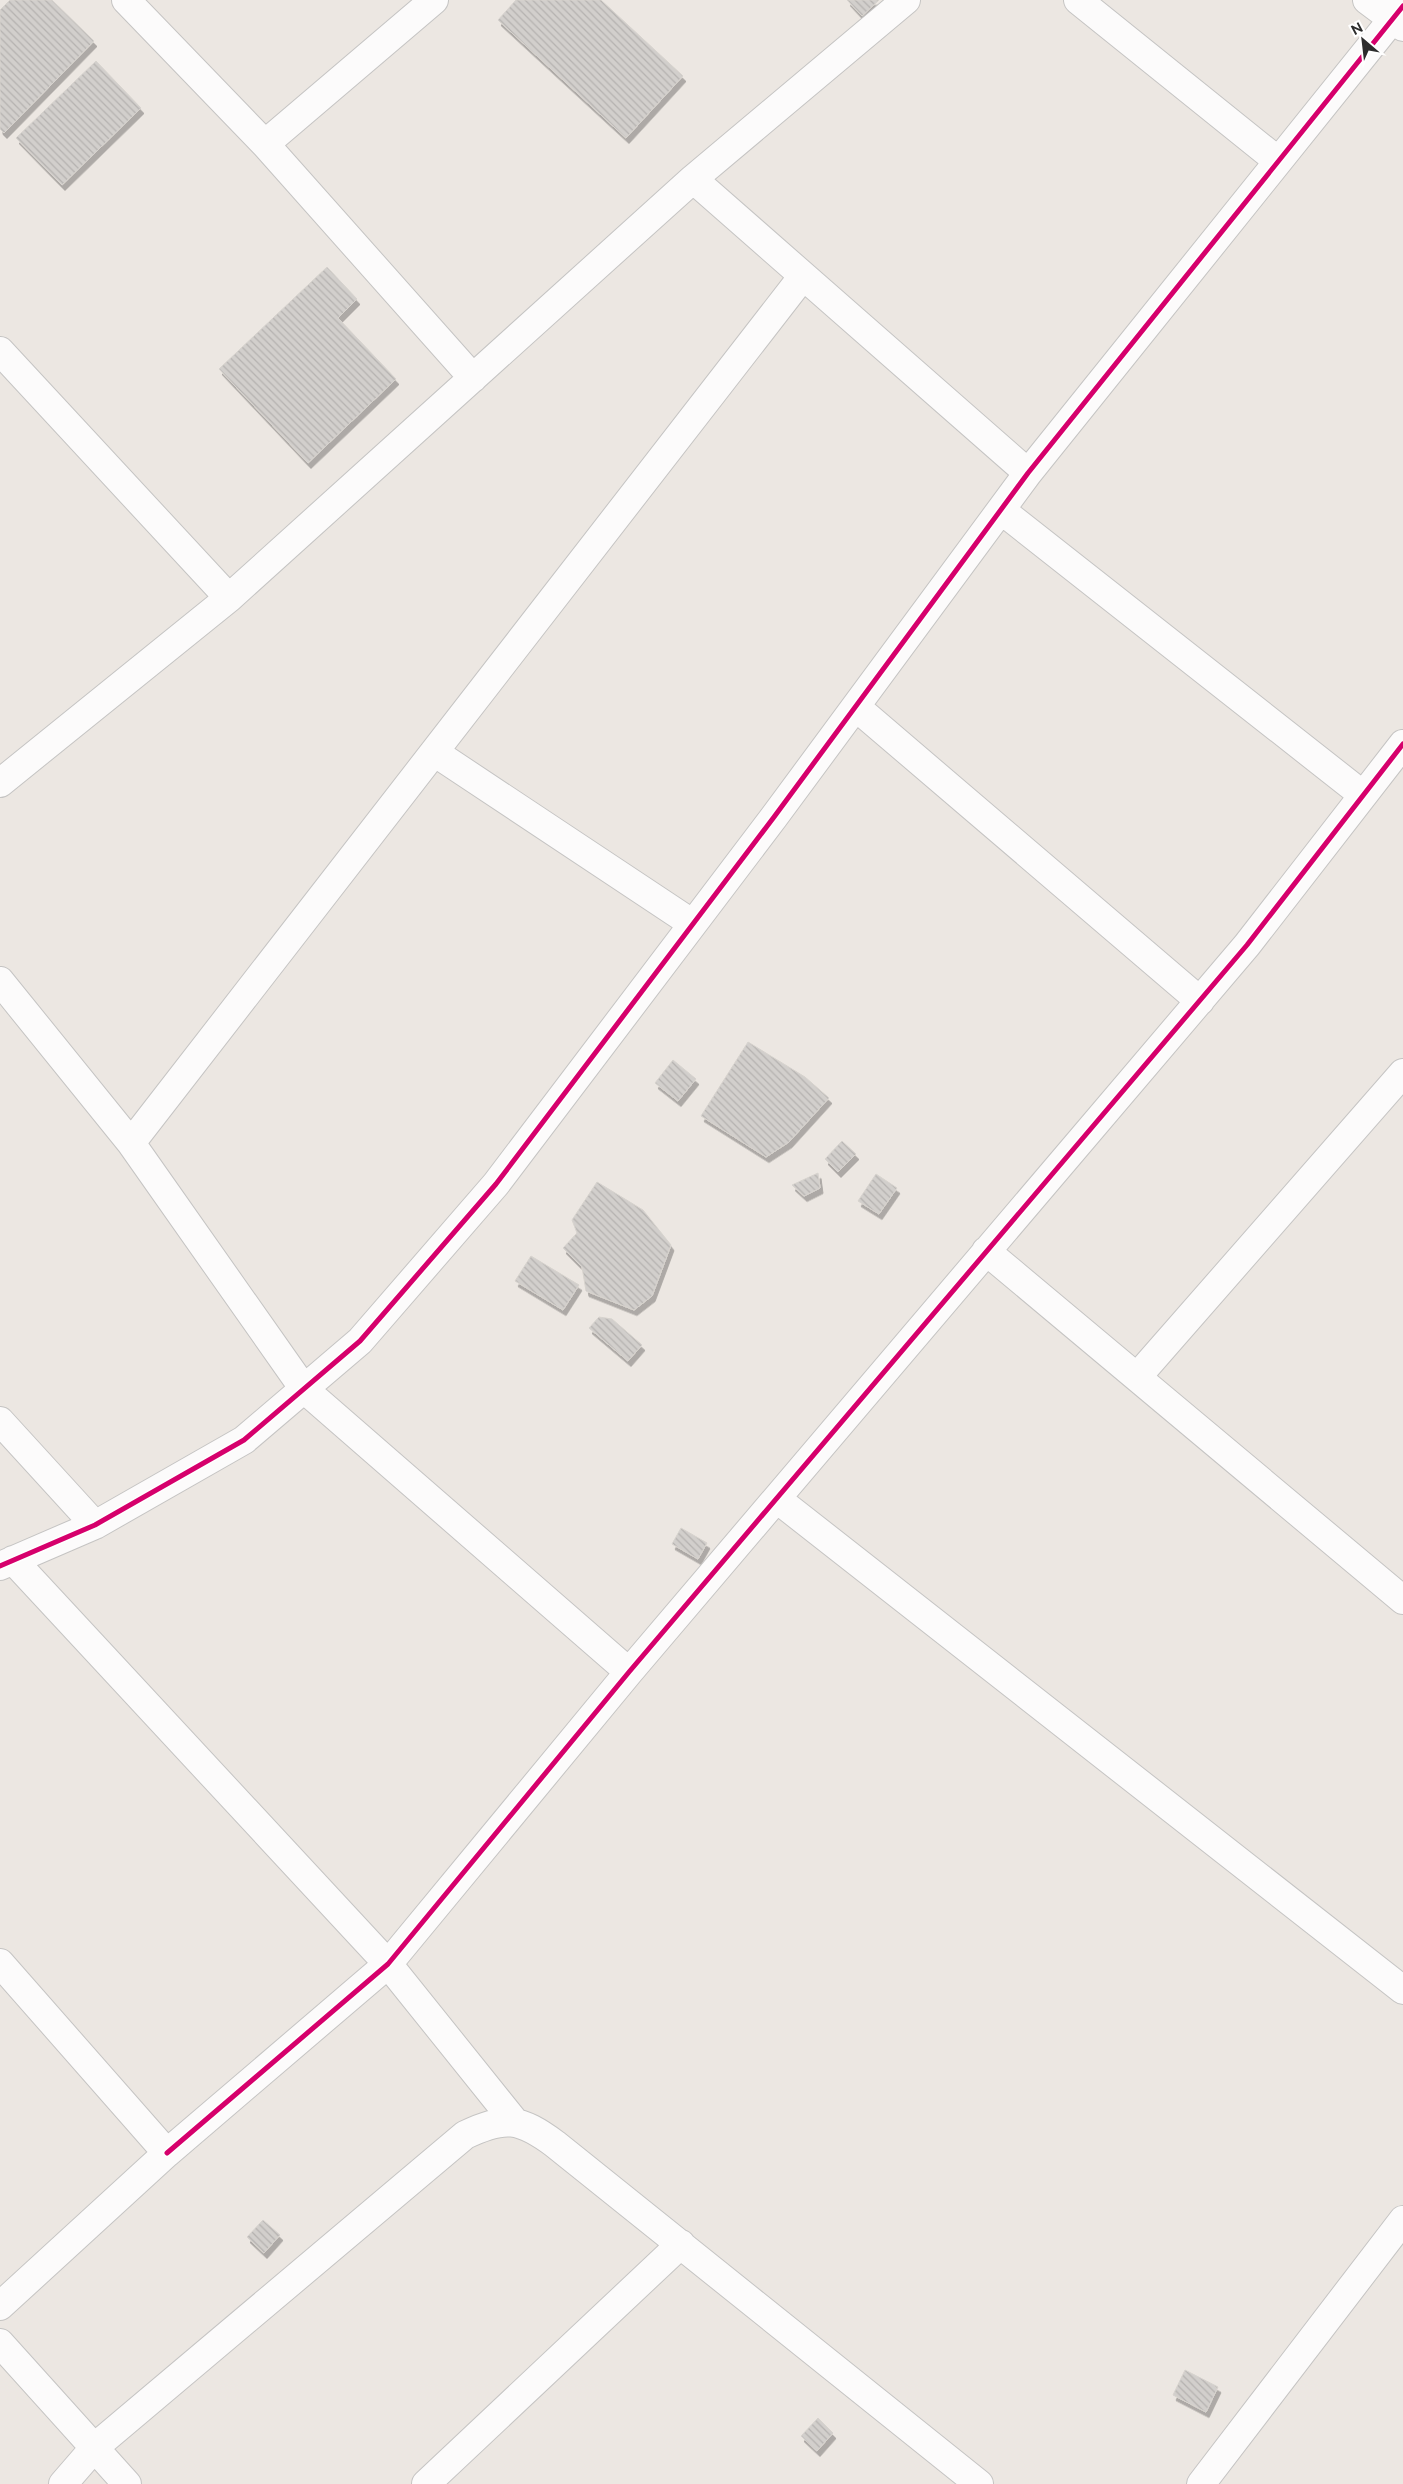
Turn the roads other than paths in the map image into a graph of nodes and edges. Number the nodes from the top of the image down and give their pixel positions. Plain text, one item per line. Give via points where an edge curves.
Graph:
1 (126, 0) edge
2 (434, 0) edge
3 (906, 0) edge
4 (1078, 0) edge
5 (1367, 0) edge
6 (1400, 17) edge
7 (265, 144) junction
8 (1278, 161) junction
9 (693, 179) junction
10 (803, 276) junction
11 (0, 351) edge
12 (473, 378) junction
13 (1028, 473) junction
14 (1001, 510) junction
15 (229, 598) junction
16 (856, 706) junction
17 (1403, 744) edge
18 (434, 752) junction
19 (0, 783) edge
20 (1364, 795) junction
21 (693, 924) junction
22 (0, 981) edge
23 (1200, 1000) junction
24 (1403, 1073) edge
25 (131, 1142) junction
26 (986, 1251) junction
27 (1137, 1377) junction
28 (304, 1389) junction
29 (0, 1421) edge
30 (777, 1499) junction
31 (95, 1525) junction
32 (7, 1563) edge
33 (1403, 1600) edge
34 (629, 1672) junction
35 (0, 1963) edge
36 (388, 1964) junction
37 (1403, 1990) edge
38 (514, 2121) junction
39 (167, 2153) junction
40 (1403, 2220) edge
41 (681, 2244) junction
42 (0, 2306) edge
43 (0, 2342) edge
44 (95, 2447) junction
45 (63, 2484) edge
46 (127, 2484) edge
47 (426, 2484) edge
48 (979, 2484) edge
49 (1201, 2484) edge

1 - 7 street
2 - 7 street
3 - 9 street
4 - 8 street
5 - 6 street
6 - 8 street
7 - 12 street
8 - 13 street
9 - 10 street
9 - 12 street
10 - 13 street
10 - 18 street
11 - 15 street
12 - 15 street
13 - 14 street
14 - 16 street
14 - 20 street
15 - 19 street
16 - 21 street
16 - 23 street
17 - 20 street
18 - 21 street
18 - 25 street
20 - 23 street
21 - 28 street via 496,1184 360,1341
22 - 25 street
23 - 26 street
24 - 27 street
25 - 28 street
26 - 27 street
26 - 30 street
27 - 33 street
28 - 31 street via 244,1440
28 - 34 street
29 - 31 street
30 - 34 street
30 - 37 street
31 - 32 street
32 - 36 street
34 - 36 street
35 - 39 street
36 - 38 street
36 - 39 street
38 - 41 street via 549,2139
38 - 44 street via 488,2124 465,2135
39 - 42 street
40 - 49 street
41 - 47 street
41 - 48 street
43 - 44 street
44 - 45 street
44 - 46 street

